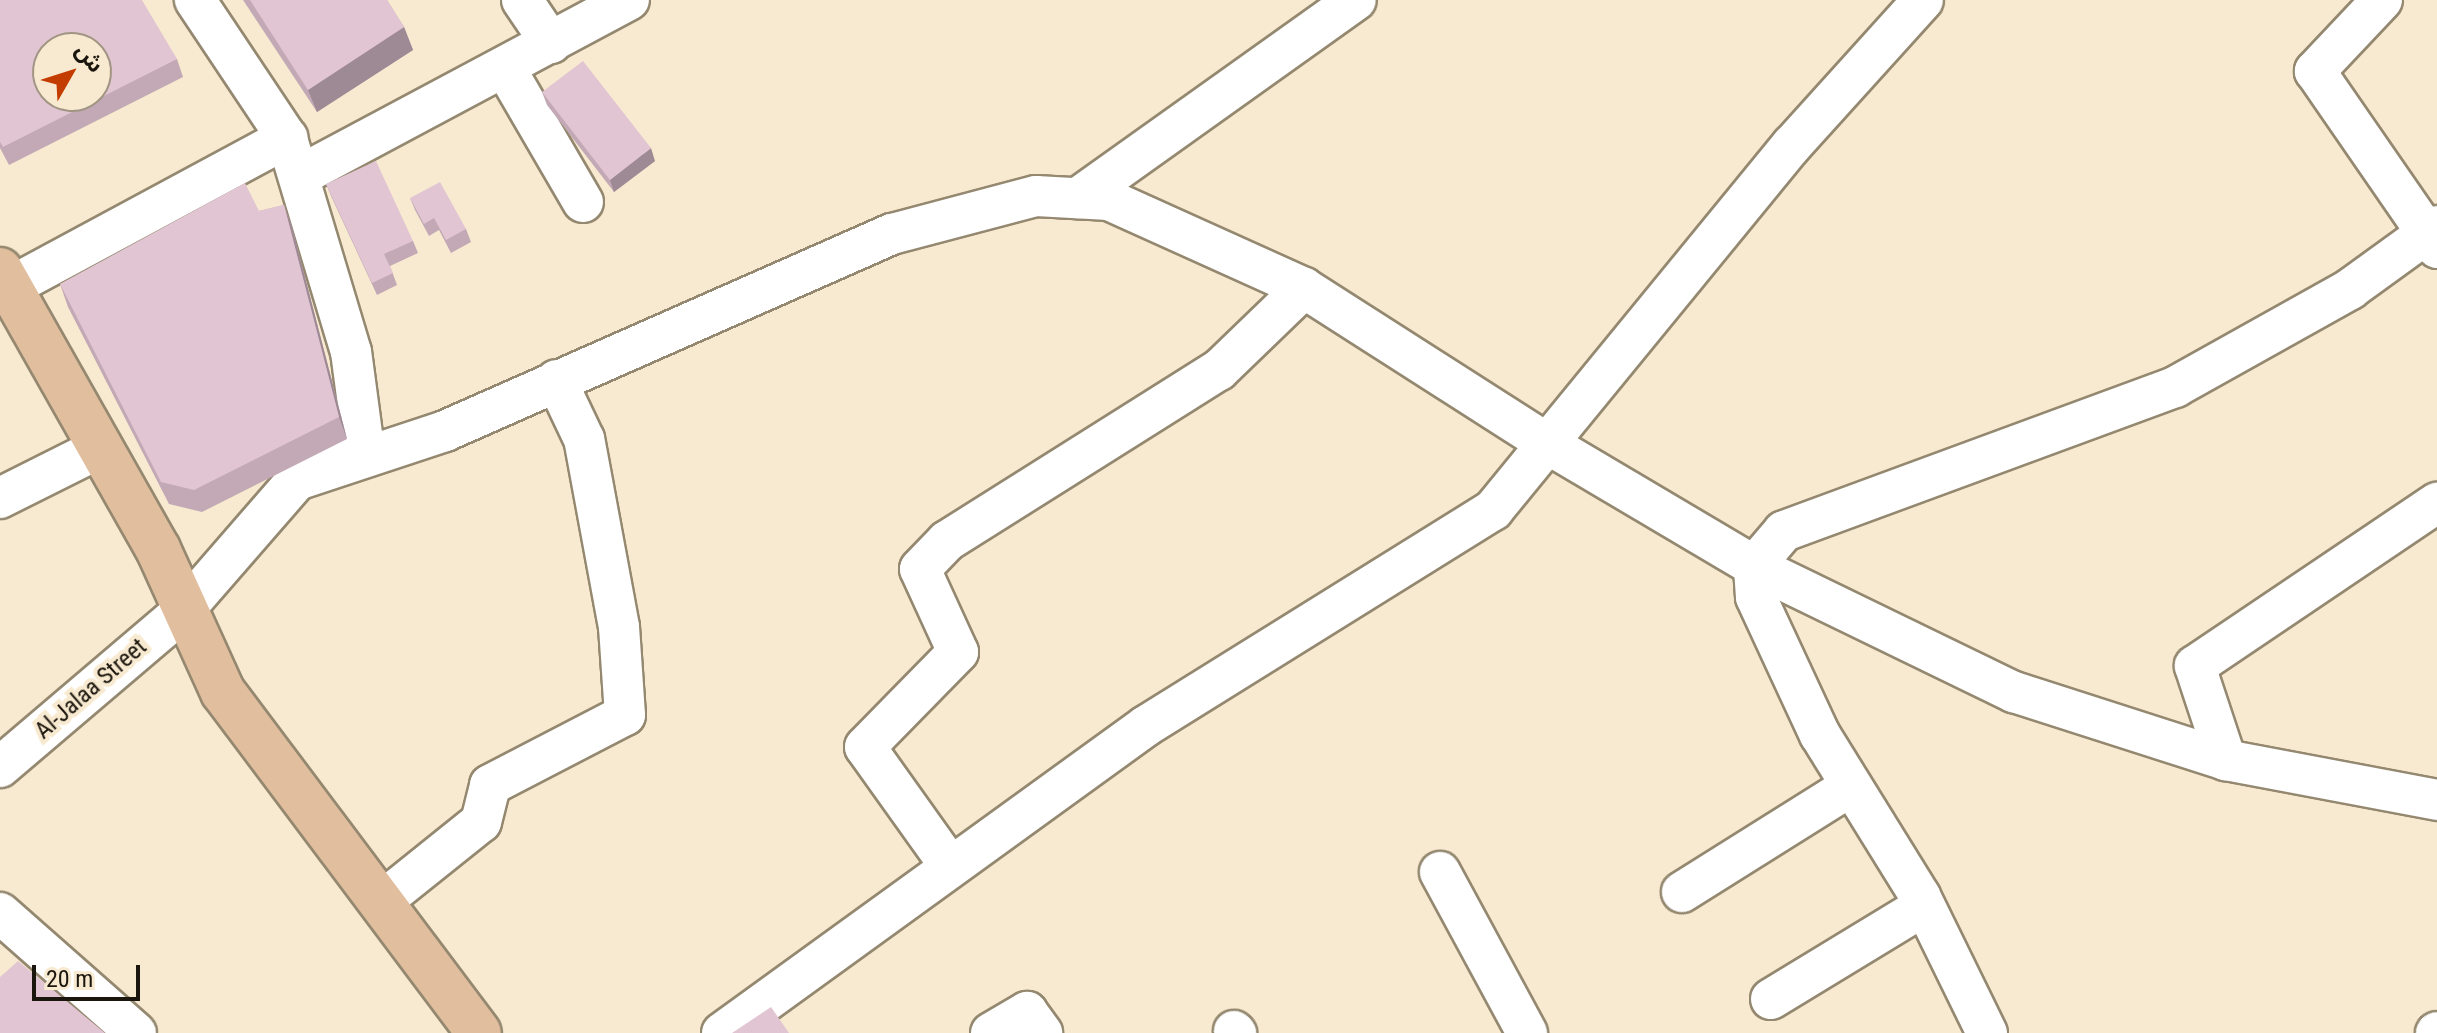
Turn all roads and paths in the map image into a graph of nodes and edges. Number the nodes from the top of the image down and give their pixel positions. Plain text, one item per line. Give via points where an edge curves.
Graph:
1 (195, 0) edge
2 (522, 0) edge
3 (629, 0) edge
4 (1356, 0) edge
5 (1923, 0) edge
6 (2382, 0) edge
7 (551, 43) junction
8 (505, 68) junction
9 (287, 138) junction
10 (299, 176) junction
11 (1078, 198) junction
12 (583, 202) dead end
13 (2433, 235) edge
14 (5, 279) edge
15 (1304, 288) junction
16 (556, 380) junction
17 (1548, 444) junction
18 (100, 448) junction
19 (297, 480) junction
20 (0, 498) edge
21 (2437, 503) edge
22 (1754, 566) junction
23 (183, 611) junction
24 (2226, 760) junction
25 (0, 767) edge
26 (1851, 786) junction
27 (2437, 800) edge
28 (950, 866) junction
29 (1440, 872) dead end
30 (1682, 892) dead end
31 (381, 902) junction
32 (1924, 906) junction
33 (0, 913) edge
34 (1771, 999) dead end
35 (136, 1033) edge
36 (479, 1033) edge
37 (722, 1033) edge
38 (991, 1033) edge
39 (1042, 1033) edge
40 (1527, 1033) edge
41 (1987, 1033) edge

1 - 9 street
2 - 7 street
3 - 7 street
4 - 11 street
5 - 17 street via 1792,145
6 - 13 street via 2315,71
7 - 8 street
8 - 10 street
8 - 12 street
9 - 10 street
9 - 14 street
10 - 19 street via 351,352 362,434 345,454
11 - 15 street via 1109,200
11 - 16 street via 1036,196 892,234
13 - 22 street via 2350,289 2175,387 1784,531
14 - 18 main road
15 - 17 street
15 - 28 street via 1219,370 947,541 920,569 958,652 865,747
16 - 19 street via 445,431
16 - 31 street via 584,439 619,627 625,715 490,785 481,822
17 - 22 street
17 - 28 street via 1493,510 1146,726
18 - 20 street
18 - 23 main road via 158,549
19 - 23 street, Al-Jalaa Street
21 - 24 street via 2195,666
22 - 24 street via 2014,692
22 - 26 street via 1756,597 1820,735
23 - 25 street, Al-Jalaa Street
23 - 31 main road via 223,692
24 - 27 street
26 - 30 street
26 - 32 street
28 - 37 street
29 - 40 street
31 - 36 main road
32 - 34 street
32 - 41 street
33 - 35 street
38 - 39 street via 1027,1012

